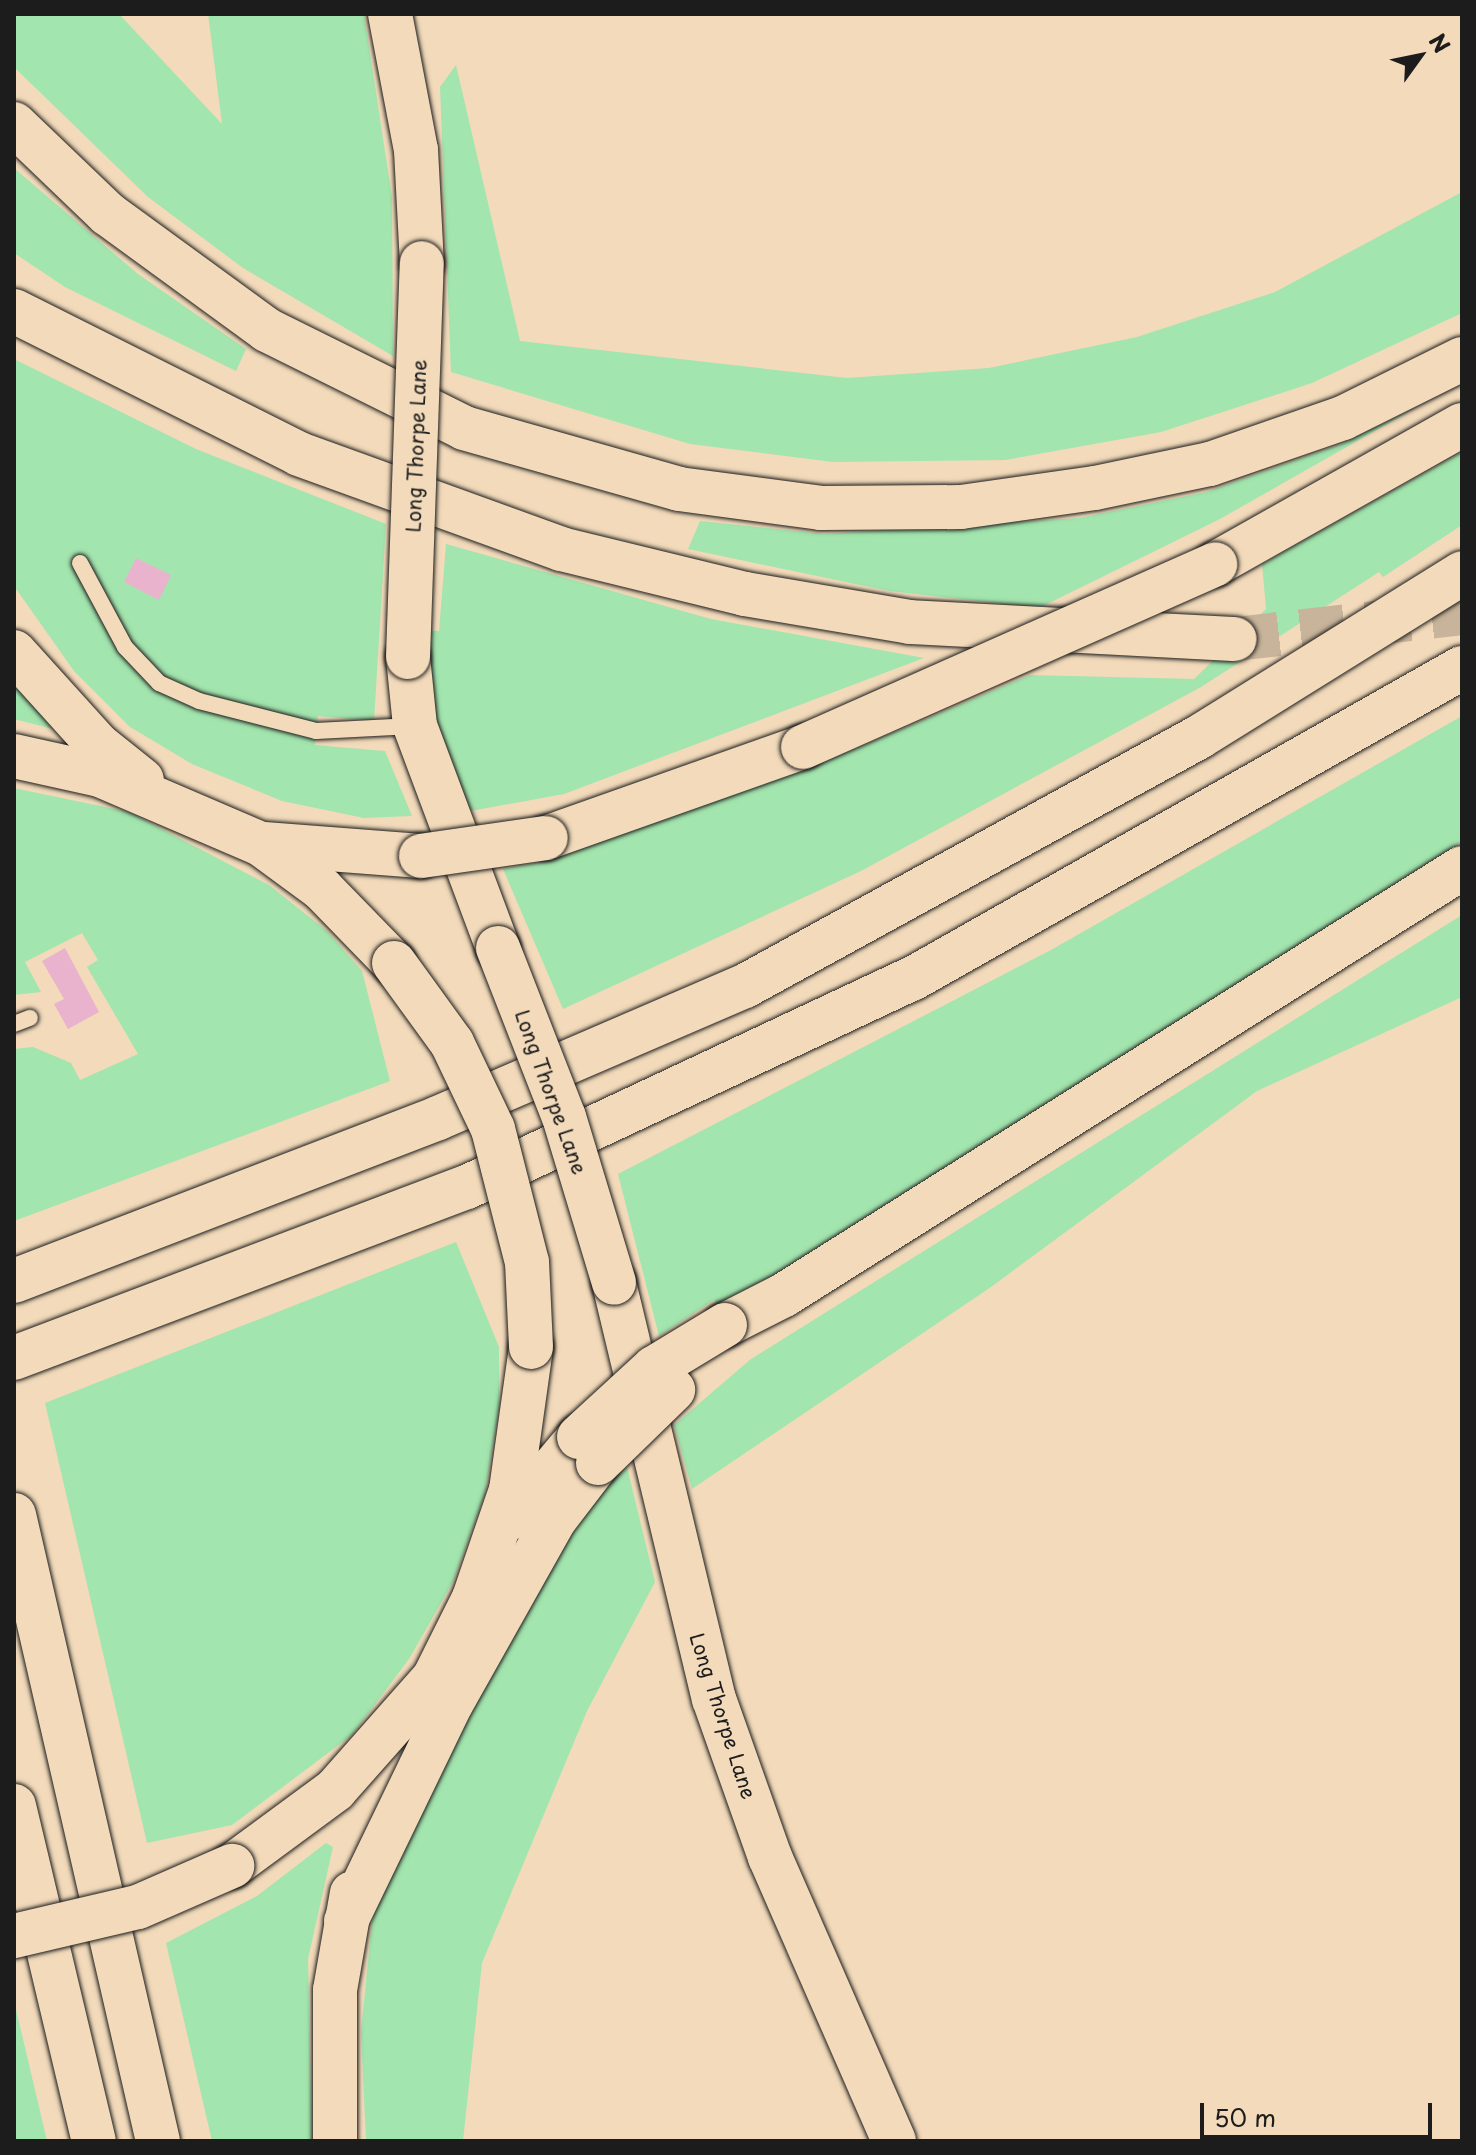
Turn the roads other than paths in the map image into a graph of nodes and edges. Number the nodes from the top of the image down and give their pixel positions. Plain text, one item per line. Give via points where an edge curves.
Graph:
1 (390, 14) edge
2 (14, 124) edge
3 (14, 311) edge
4 (1462, 359) edge
5 (1462, 425) edge
6 (80, 563) dead end
7 (1462, 573) edge
8 (1235, 639) tunnel mouth
9 (14, 652) edge
10 (1462, 668) edge
11 (415, 726) junction
12 (14, 756) edge
13 (173, 804) junction
14 (261, 844) junction
15 (1462, 868) edge
16 (14, 1281) edge
17 (14, 1358) edge
18 (589, 1450) junction
19 (16, 1527) edge
20 (497, 1537) junction
21 (434, 1678) junction
22 (14, 1806) edge
23 (346, 1921) junction
24 (14, 1936) edge
25 (94, 2141) edge
26 (158, 2141) edge
27 (335, 2141) edge
28 (894, 2141) edge

1 - 11 main road, Long Thorpe Lane, bridge via 416,150 422,263 408,657
2 - 4 main road via 108,214 267,330 476,433 679,489 836,508 961,507 1095,488 1210,464 1343,418
3 - 8 main road via 299,454 561,549 745,594 910,622
5 - 14 main road, bridge via 1215,564 803,747 546,838 421,856
6 - 11 lane via 116,634 159,683 199,701 316,731
7 - 16 main road via 1199,737 745,986 438,1118
9 - 13 main road via 98,745
10 - 17 main road via 912,979 467,1187
11 - 28 main road, Long Thorpe Lane, bridge via 564,1117 614,1283 714,1699 770,1857
12 - 13 main road via 100,775
13 - 14 main road
14 - 20 main road, bridge via 322,889 394,963 452,1043 493,1129 525,1249 531,1347 521,1450
15 - 18 main road, bridge via 729,1332 654,1368
18 - 20 main road
18 - 23 main road via 451,1704
19 - 26 main road
20 - 21 main road
21 - 23 main road via 369,1812
21 - 24 main road, bridge via 335,1790 232,1866 138,1907
22 - 25 main road
23 - 27 main road via 335,1990

